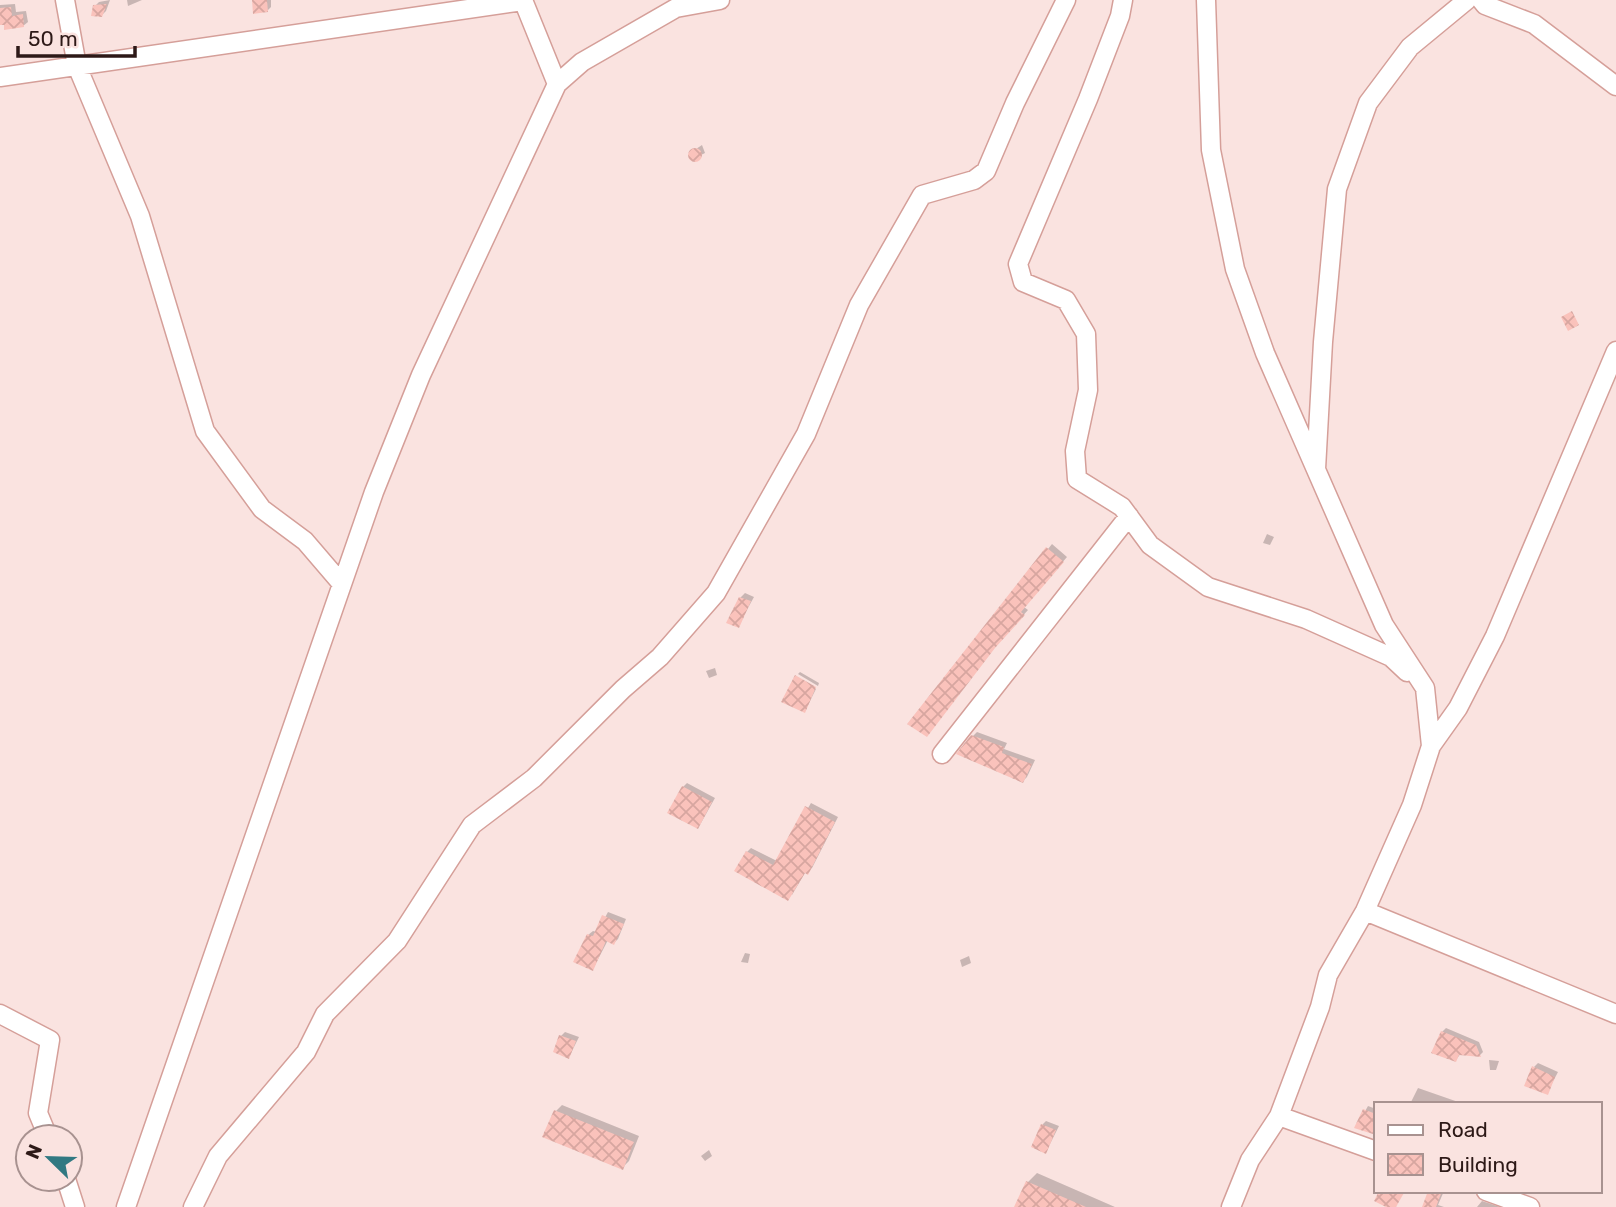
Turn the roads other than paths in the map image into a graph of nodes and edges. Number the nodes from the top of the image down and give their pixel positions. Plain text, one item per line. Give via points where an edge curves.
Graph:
1 (65, 0) edge
2 (523, 0) edge
3 (720, 0) edge
4 (1066, 0) edge
5 (1123, 0) edge
6 (1206, 0) edge
7 (1467, 0) edge
8 (1481, 0) edge
9 (76, 66) junction
10 (0, 77) edge
11 (557, 84) junction
12 (1616, 86) edge
13 (1616, 351) edge
14 (1316, 473) junction
15 (1129, 516) junction
16 (341, 583) junction
17 (1425, 688) junction
18 (1431, 746) junction
19 (942, 754) dead end
20 (1365, 911) junction
21 (0, 1014) edge
22 (1616, 1014) edge
23 (1279, 1116) junction
24 (42, 1123) edge
25 (1374, 1151) edge
26 (1492, 1193) edge
27 (126, 1207) edge
28 (193, 1207) edge
29 (1231, 1207) edge
30 (1530, 1207) edge

1 - 9 street
2 - 9 street
2 - 11 street
3 - 11 street via 676,8 582,62
4 - 28 street via 986,171 974,180 922,195 859,305 806,434 716,593 660,657 534,778 472,825 397,941 325,1014 306,1052 218,1156
5 - 15 street via 1088,99 1018,264 1023,282 1066,300 1086,334 1088,390 1075,451 1077,479
6 - 14 street via 1211,150 1235,269
7 - 14 street via 1410,47 1367,103 1337,189
8 - 12 street via 1534,24
9 - 10 street
9 - 16 street via 140,216 205,431 262,509 304,541
11 - 16 street via 421,375
13 - 18 street via 1495,636 1458,708
14 - 17 street via 1384,625
15 - 17 street via 1150,545 1208,587 1306,619 1391,657
15 - 19 street
16 - 27 street
17 - 18 street
18 - 20 street via 1412,805
20 - 22 street
20 - 23 street via 1328,975
21 - 24 street via 50,1040 38,1113
23 - 25 street
23 - 29 street via 1251,1160
26 - 30 street

